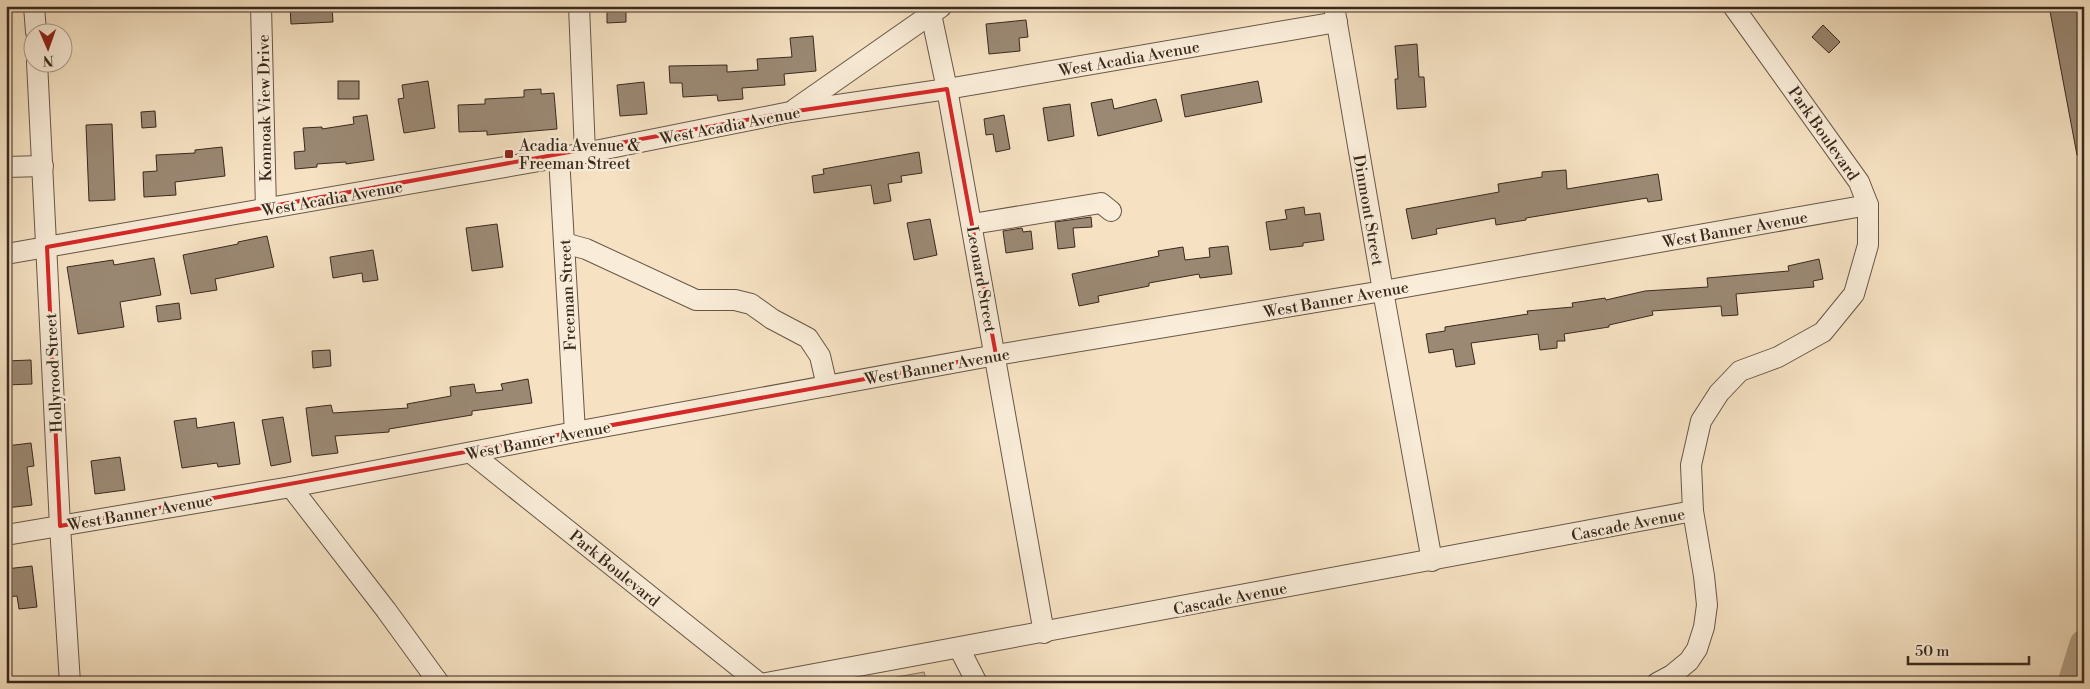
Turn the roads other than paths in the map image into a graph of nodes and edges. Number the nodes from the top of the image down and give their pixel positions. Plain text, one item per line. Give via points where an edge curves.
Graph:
1 (34, 6) edge
2 (262, 6) edge
3 (579, 6) edge
4 (1733, 6) edge
5 (937, 10) edge
6 (1336, 14) edge
7 (35, 22) edge
8 (38, 72) edge
9 (947, 89) junction
10 (790, 112) junction
11 (585, 152) junction
12 (559, 157) junction
13 (43, 166) junction
14 (6, 167) edge
15 (1868, 205) junction
16 (266, 210) junction
17 (1111, 210) dead end
18 (972, 224) junction
19 (564, 243) junction
20 (47, 247) junction
21 (6, 254) edge
22 (1383, 291) junction
23 (996, 356) junction
24 (827, 386) junction
25 (574, 432) junction
26 (471, 453) junction
27 (291, 487) junction
28 (1693, 512) junction
29 (60, 526) junction
30 (6, 535) edge
31 (1432, 561) junction
32 (1044, 633) junction
33 (959, 648) junction
34 (70, 683) edge
35 (439, 683) edge
36 (759, 683) edge
37 (766, 683) edge
38 (977, 683) edge
39 (1657, 683) edge

1 - 7 street
2 - 16 street, Konnoak View Drive
3 - 11 street
4 - 15 street, Park Boulevard via 1859,182
5 - 9 street, Leonard Street
5 - 10 street
6 - 9 street, West Acadia Avenue
6 - 22 street, Dinmont Street
8 - 13 street, Hollyrood Street
9 - 10 street, West Acadia Avenue
9 - 18 street, Leonard Street
10 - 11 street, West Acadia Avenue
11 - 12 street, West Acadia Avenue
12 - 16 street, West Acadia Avenue
12 - 19 street, Freeman Street
13 - 14 street
13 - 20 street, Hollyrood Street
15 - 22 street, West Banner Avenue
15 - 28 street, Park Boulevard via 1868,245 1854,294 1823,332 1778,357 1740,371 1719,393 1701,422 1691,465
16 - 20 street, West Acadia Avenue
17 - 18 street via 1101,202
18 - 23 street, Leonard Street
19 - 24 street via 696,300 735,300 751,304 808,338 820,356
19 - 25 street, Freeman Street
20 - 21 street, West Acadia Avenue
20 - 29 street, Hollyrood Street
22 - 23 street, West Banner Avenue
22 - 31 street, Dinmont Street
23 - 24 street, West Banner Avenue
23 - 32 street, Leonard Street
24 - 25 street, West Banner Avenue
25 - 26 street, West Banner Avenue
26 - 27 street, West Banner Avenue
26 - 36 street, Park Boulevard
27 - 29 street, West Banner Avenue
27 - 35 street
28 - 31 street, Cascade Avenue
28 - 39 street, Park Boulevard via 1707,605 1704,627 1689,661
29 - 30 street, West Banner Avenue
29 - 34 street, Hollyrood Street
31 - 32 street, Cascade Avenue
32 - 33 street, Cascade Avenue
33 - 37 street, Cascade Avenue
33 - 38 street

